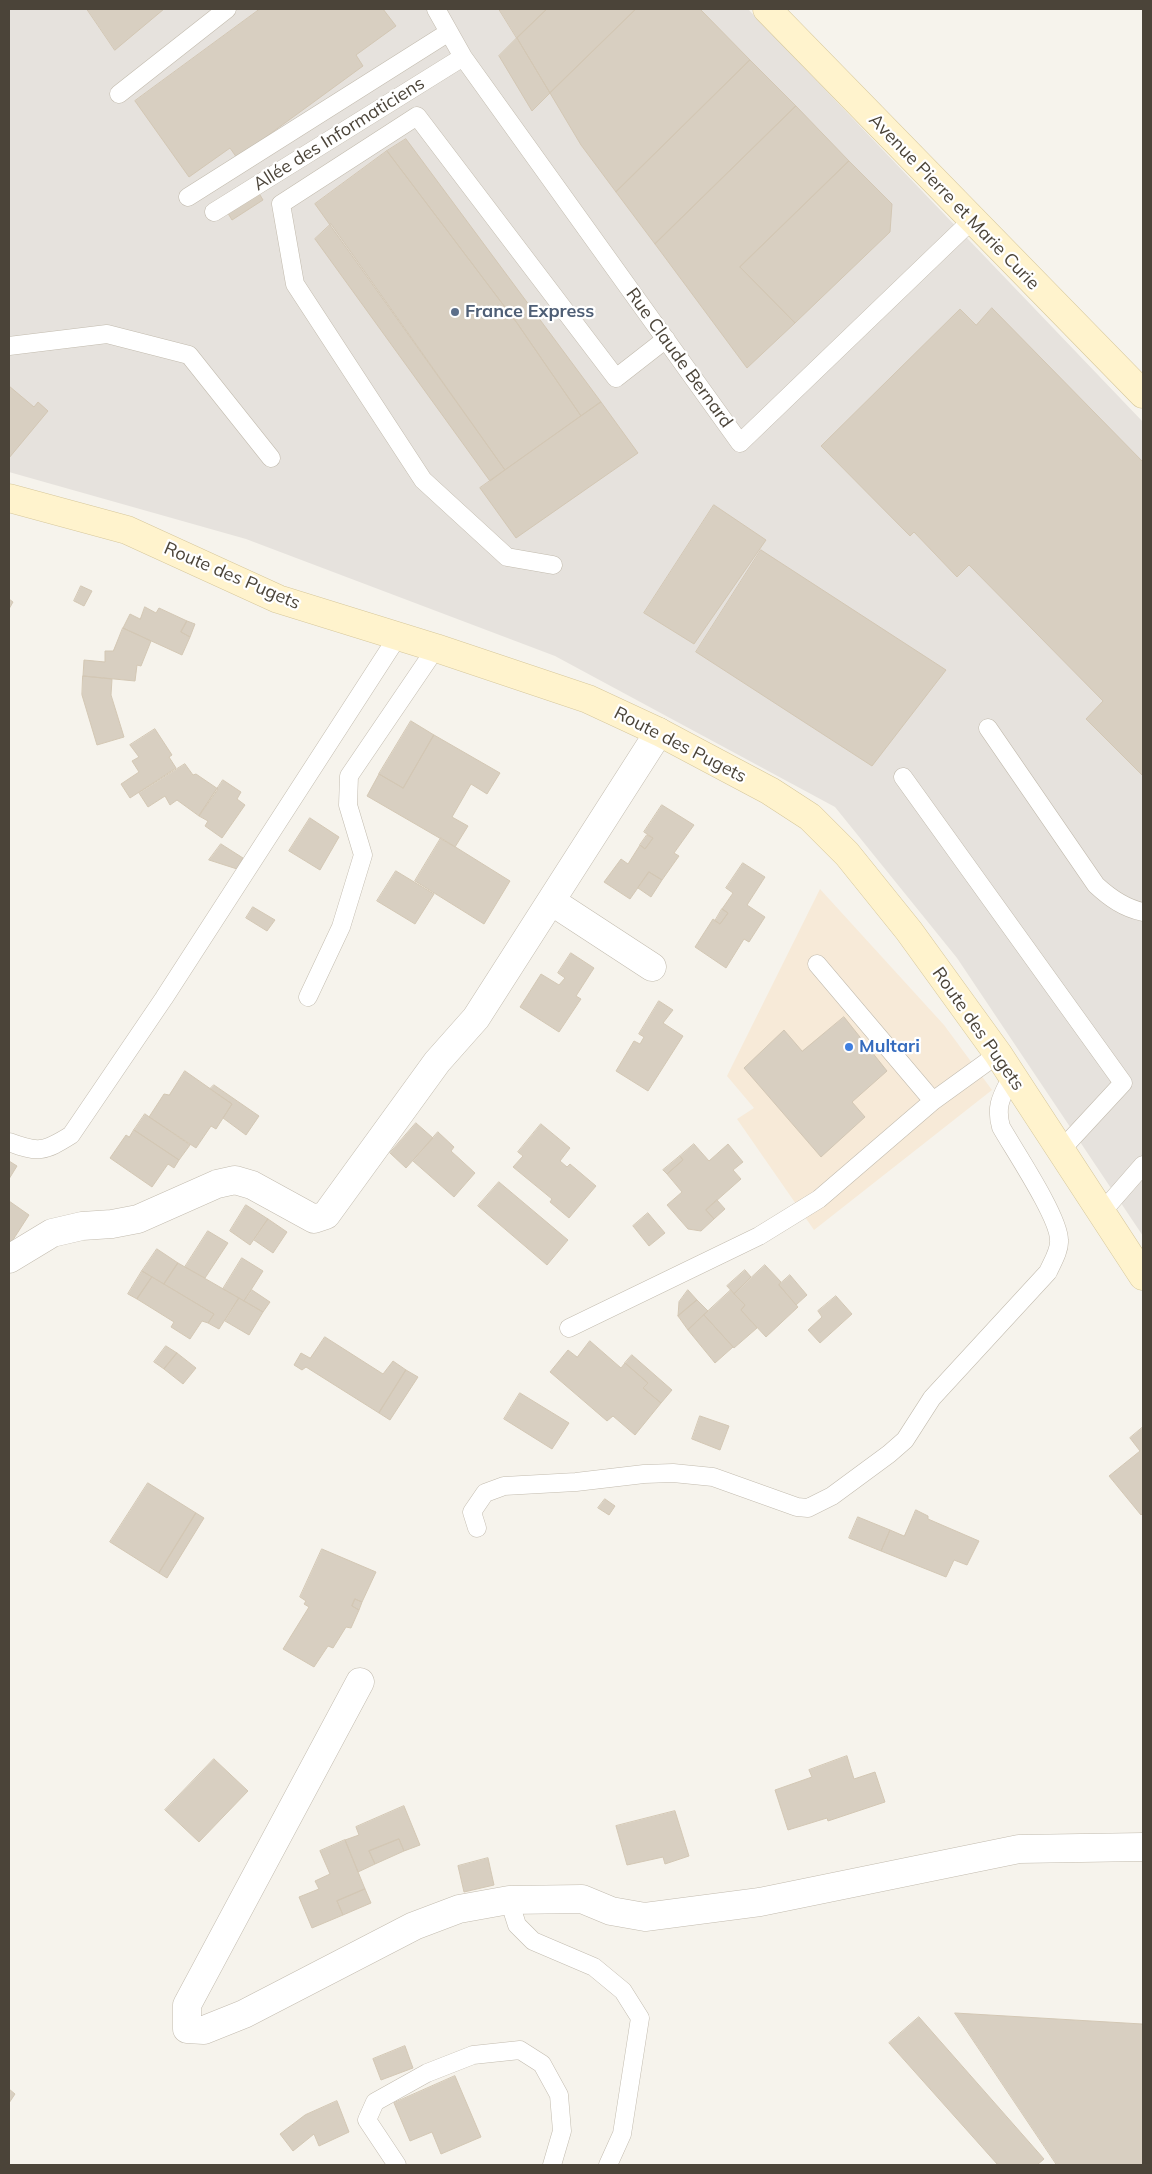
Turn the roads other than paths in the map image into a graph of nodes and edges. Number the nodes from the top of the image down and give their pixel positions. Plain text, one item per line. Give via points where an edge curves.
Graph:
1 (227, 9) edge
2 (436, 9) edge
3 (766, 9) edge
4 (449, 32) junction
5 (464, 57) junction
6 (119, 94) dead end
7 (188, 197) dead end
8 (214, 212) dead end
9 (972, 220) junction
10 (666, 339) junction
11 (9, 346) edge
12 (1143, 394) edge
13 (271, 458) dead end
14 (9, 498) edge
15 (553, 565) dead end
16 (398, 636) junction
17 (436, 648) junction
18 (988, 728) dead end
19 (659, 732) junction
20 (904, 777) dead end
21 (551, 901) junction
22 (1143, 912) edge
23 (817, 964) dead end
24 (652, 967) dead end
25 (308, 997) dead end
26 (998, 1054) junction
27 (1012, 1076) junction
28 (933, 1101) junction
29 (9, 1142) edge
30 (1061, 1150) junction
31 (1143, 1165) edge
32 (1102, 1212) junction
33 (9, 1258) edge
34 (1143, 1276) edge
35 (569, 1328) dead end
36 (477, 1528) dead end
37 (360, 1682) dead end
38 (1143, 1847) edge
39 (509, 1900) junction
40 (396, 2165) edge
41 (552, 2165) edge
42 (608, 2165) edge

1 - 6 lane
2 - 4 lane, Rue Claude Bernard
3 - 9 main road, Avenue Pierre et Marie Curie
4 - 5 lane, Rue Claude Bernard
4 - 7 lane
5 - 8 lane, Allée des Informaticiens
5 - 10 lane, Rue Claude Bernard
9 - 10 lane, Rue Claude Bernard via 740,443
9 - 12 main road, Avenue Pierre et Marie Curie
10 - 15 lane via 616,378 417,116 281,204 295,284 423,480 507,557
11 - 13 lane via 108,334 188,355
14 - 16 main road, Route des Pugets via 127,530 278,599
16 - 17 main road, Route des Pugets
16 - 29 lane via 71,1135 52,1147 31,1150
17 - 19 main road, Route des Pugets via 588,699
17 - 25 lane via 349,776 348,805 363,856 341,928
18 - 22 lane via 1096,885 1110,898
19 - 21 street
19 - 26 main road, Route des Pugets via 770,791 810,818 846,854 909,931
20 - 30 lane via 1123,1083
21 - 24 street
21 - 33 street via 476,1018 437,1062 326,1215 314,1219 252,1185 235,1180 217,1184 138,1218 52,1233
23 - 28 lane
26 - 27 main road, Route des Pugets
26 - 28 lane
27 - 30 main road, Route des Pugets
27 - 36 lane via 999,1101 1001,1128 1055,1221 1060,1240 1055,1258 1048,1272 932,1398 905,1440 889,1454 832,1496 808,1508 797,1507 713,1476 644,1474 585,1482 504,1486 485,1493 472,1512
28 - 35 lane via 820,1199 758,1236
30 - 32 main road, Route des Pugets
31 - 32 lane
32 - 34 main road, Route des Pugets
37 - 39 street via 187,2005 187,2029 204,2030 244,2014 423,1923 459,1909
38 - 39 street via 1019,1849 760,1902 645,1917 611,1911 582,1899
39 - 42 lane via 518,1925 533,1941 594,1967 623,1991 640,2018 622,2134
40 - 41 lane via 367,2120 375,2102 427,2073 473,2055 520,2050 542,2064 559,2095 562,2131

